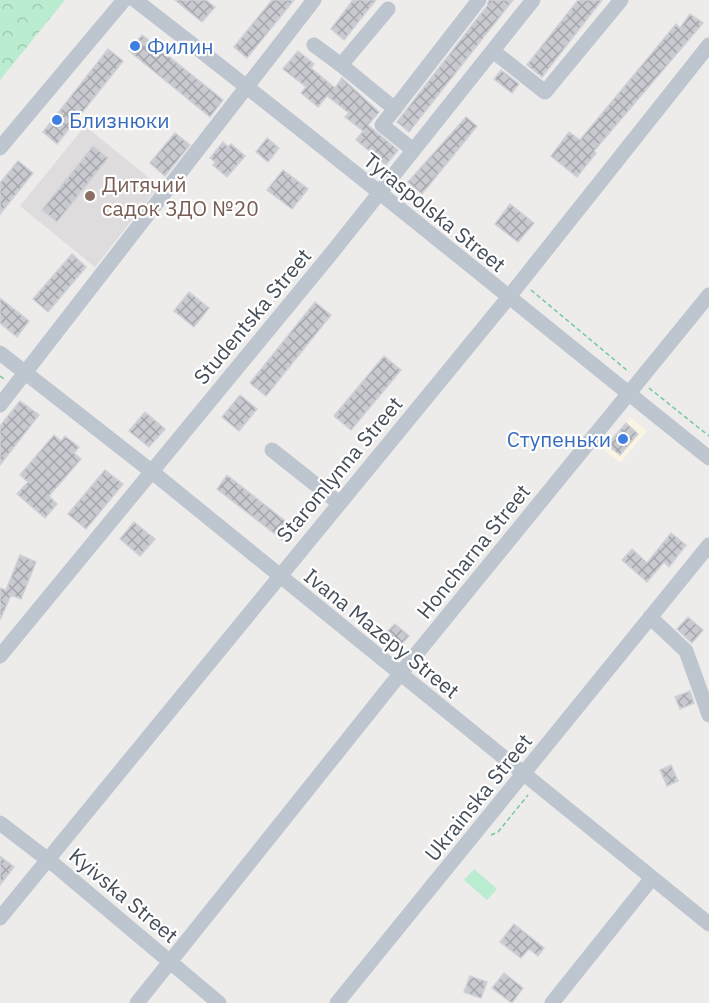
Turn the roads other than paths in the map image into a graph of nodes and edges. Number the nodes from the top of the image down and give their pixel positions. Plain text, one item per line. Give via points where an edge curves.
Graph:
1 (124, 0) edge
2 (135, 0) edge
3 (314, 0) edge
4 (478, 0) edge
5 (533, 0) edge
6 (621, 0) edge
7 (388, 9) dead end
8 (314, 45) dead end
9 (709, 45) edge
10 (493, 51) junction
11 (341, 65) junction
12 (248, 86) junction
13 (395, 109) junction
14 (0, 148) edge
15 (413, 150) junction
16 (378, 194) junction
17 (709, 295) edge
18 (508, 298) junction
19 (0, 352) edge
20 (26, 374) junction
21 (628, 393) junction
22 (0, 405) edge
23 (272, 450) dead end
24 (709, 458) edge
25 (151, 471) junction
26 (339, 503) junction
27 (709, 545) edge
28 (279, 575) junction
29 (650, 617) junction
30 (0, 656) edge
31 (400, 674) junction
32 (709, 715) edge
33 (523, 775) junction
34 (0, 823) edge
35 (47, 859) junction
36 (652, 878) junction
37 (0, 918) edge
38 (709, 924) edge
39 (172, 962) junction
40 (137, 1003) edge
41 (219, 1003) edge
42 (337, 1003) edge
43 (552, 1003) edge

1 - 14 street
2 - 12 street, Tyraspolska Street
3 - 12 street
4 - 13 street
5 - 10 street, Studentska Street
6 - 10 street via 545,92
7 - 11 street
8 - 11 street
9 - 18 street, Staromlynna Street
10 - 15 street, Studentska Street
11 - 13 street
12 - 16 street, Tyraspolska Street
12 - 20 street
13 - 15 street via 382,126
15 - 16 street, Studentska Street
16 - 18 street, Tyraspolska Street
16 - 25 street, Studentska Street
17 - 21 street, Honcharna Street
18 - 21 street, Tyraspolska Street
18 - 26 street, Staromlynna Street
19 - 20 street, Ivana Mazepy Street
20 - 22 street
20 - 25 street, Ivana Mazepy Street
21 - 24 street, Tyraspolska Street
21 - 31 street, Honcharna Street
23 - 26 street
25 - 28 street, Ivana Mazepy Street
25 - 30 street, Studentska Street
26 - 28 street, Staromlynna Street
27 - 29 street, Ukrainska Street
28 - 31 street, Ivana Mazepy Street
28 - 35 street, Staromlynna Street
29 - 32 street via 686,651
29 - 33 street, Ukrainska Street
31 - 33 street, Ivana Mazepy Street
31 - 39 street, Honcharna Street
33 - 36 street, Ivana Mazepy Street
33 - 42 street, Ukrainska Street
34 - 35 street, Kyivska Street
35 - 37 street, Staromlynna Street
35 - 39 street, Kyivska Street
36 - 38 street, Ivana Mazepy Street
36 - 43 street
39 - 40 street, Honcharna Street
39 - 41 street, Kyivska Street

